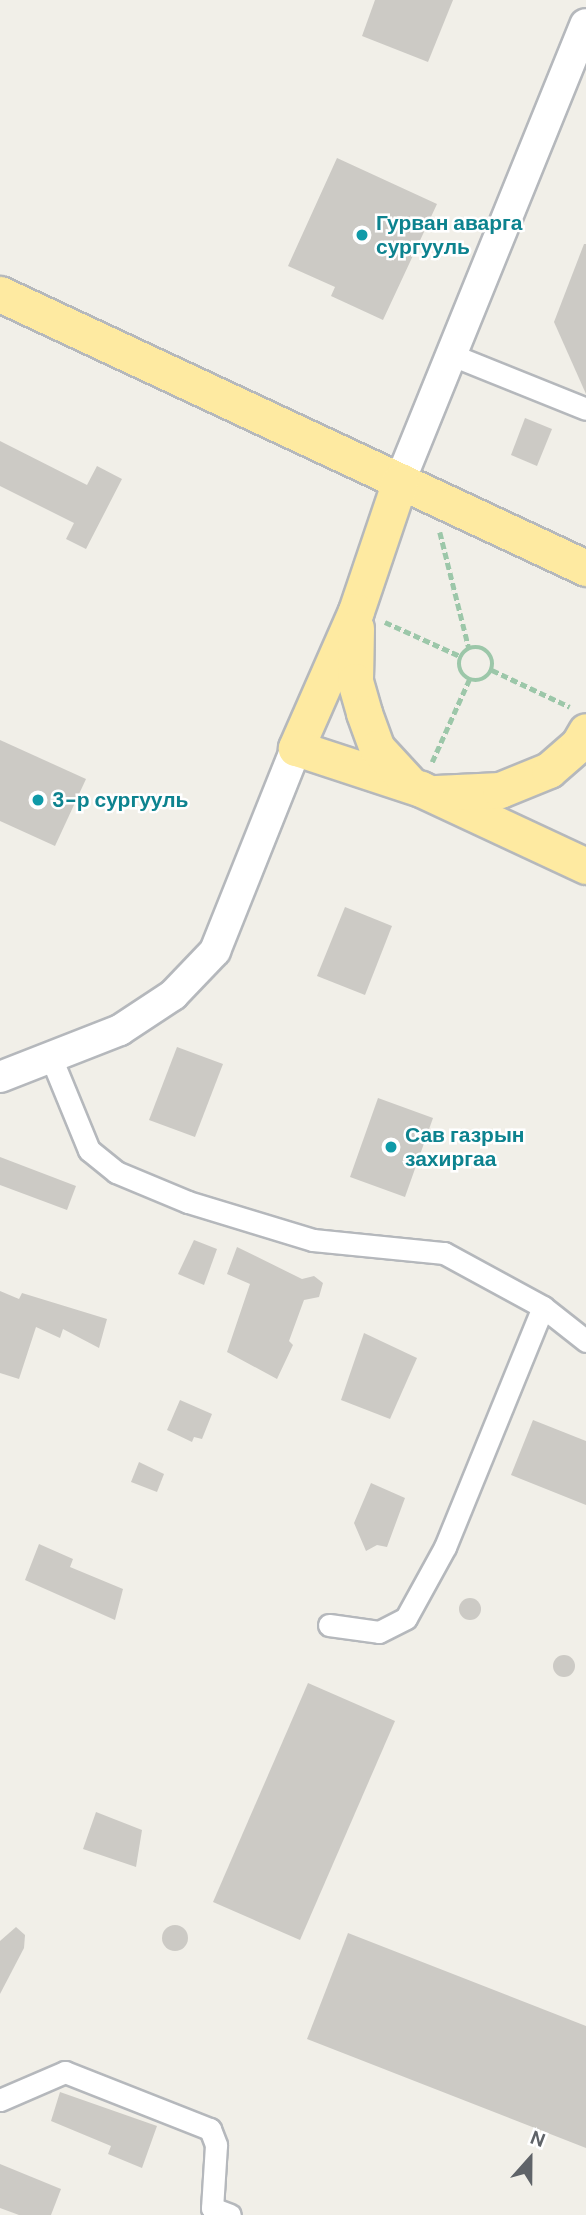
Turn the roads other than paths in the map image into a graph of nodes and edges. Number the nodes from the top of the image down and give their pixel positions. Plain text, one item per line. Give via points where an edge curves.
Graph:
1 (586, 24) edge
2 (0, 294) edge
3 (452, 355) junction
4 (586, 409) edge
5 (400, 481) junction
6 (586, 568) edge
7 (369, 616) junction
8 (583, 721) edge
9 (296, 748) junction
10 (423, 785) junction
11 (586, 866) edge
12 (50, 1055) junction
13 (0, 1077) edge
14 (543, 1307) junction
15 (586, 1341) edge
16 (329, 1625) dead end
17 (0, 2100) edge
18 (230, 2215) edge

1 - 3 main road
2 - 5 highway
3 - 4 street
3 - 5 main road
5 - 6 highway
5 - 7 highway
7 - 9 highway
7 - 10 highway via 355,681 363,713 377,748
8 - 10 highway via 578,745 549,771 500,790
9 - 10 highway
9 - 12 main road via 215,951 146,1015 120,1030
10 - 11 highway
12 - 13 main road
12 - 14 street via 89,1150 116,1172 188,1202 313,1240 444,1253
14 - 15 street
14 - 16 street via 445,1547 407,1618 379,1632
17 - 18 street via 65,2072 210,2129 216,2145 212,2208

